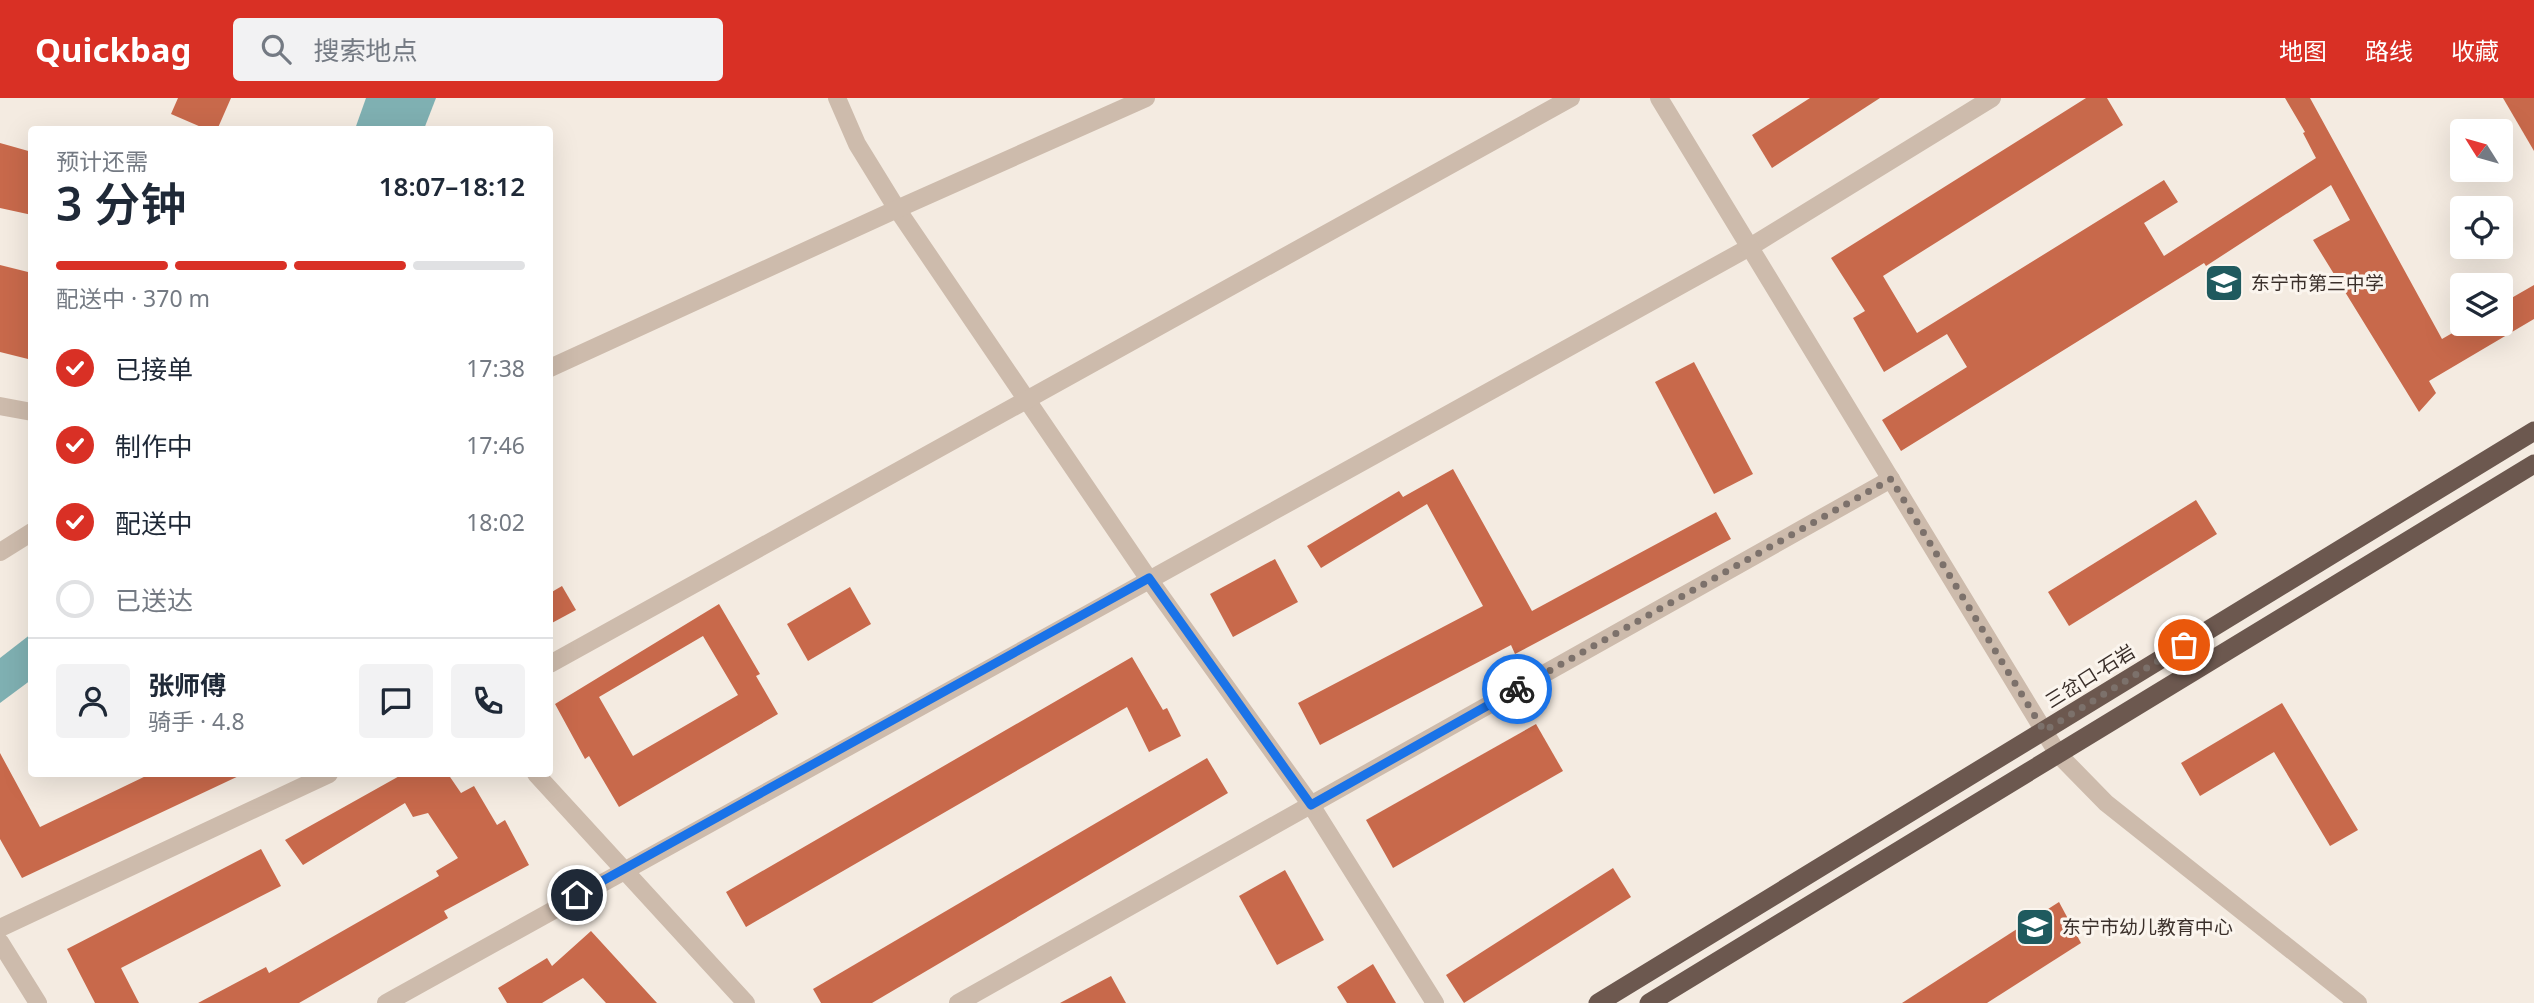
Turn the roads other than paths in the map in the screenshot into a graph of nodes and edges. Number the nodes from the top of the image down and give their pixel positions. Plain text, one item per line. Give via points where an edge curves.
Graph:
1 (836, 98) edge
2 (1146, 98) edge
3 (1571, 98) edge
4 (1659, 98) edge
5 (1992, 98) edge
6 (897, 209) junction
7 (1750, 247) junction
8 (553, 367) edge
9 (1026, 401) junction
10 (0, 407) edge
11 (28, 411) edge
12 (2534, 431) edge
13 (2534, 464) edge
14 (1891, 479) junction
15 (28, 534) edge
16 (0, 552) edge
17 (1149, 578) junction
18 (553, 662) edge
19 (2044, 731) junction
20 (2058, 754) junction
21 (323, 777) edge
22 (539, 777) edge
23 (1311, 805) junction
24 (625, 869) junction
25 (0, 928) edge
26 (0, 942) edge
27 (38, 1003) edge
28 (386, 1003) edge
29 (746, 1003) edge
30 (958, 1003) edge
31 (1435, 1003) edge
32 (1598, 1003) edge
33 (1649, 1003) edge
34 (2358, 1003) edge

1 - 6 street via 857,144
2 - 6 street
3 - 9 street
4 - 7 street
5 - 7 street
6 - 8 street
6 - 9 street
7 - 14 street
7 - 17 street
9 - 17 street
9 - 18 street
10 - 11 street
12 - 19 highway, 三岔口-石岩
13 - 20 highway
14 - 19 street
14 - 23 street
15 - 16 street
17 - 23 street
17 - 24 street
19 - 20 street
19 - 32 highway, 三岔口-石岩
20 - 33 highway
20 - 34 street via 2114,810
21 - 25 street
22 - 24 street
23 - 30 street
23 - 31 street
24 - 28 street
24 - 29 street
26 - 27 street

